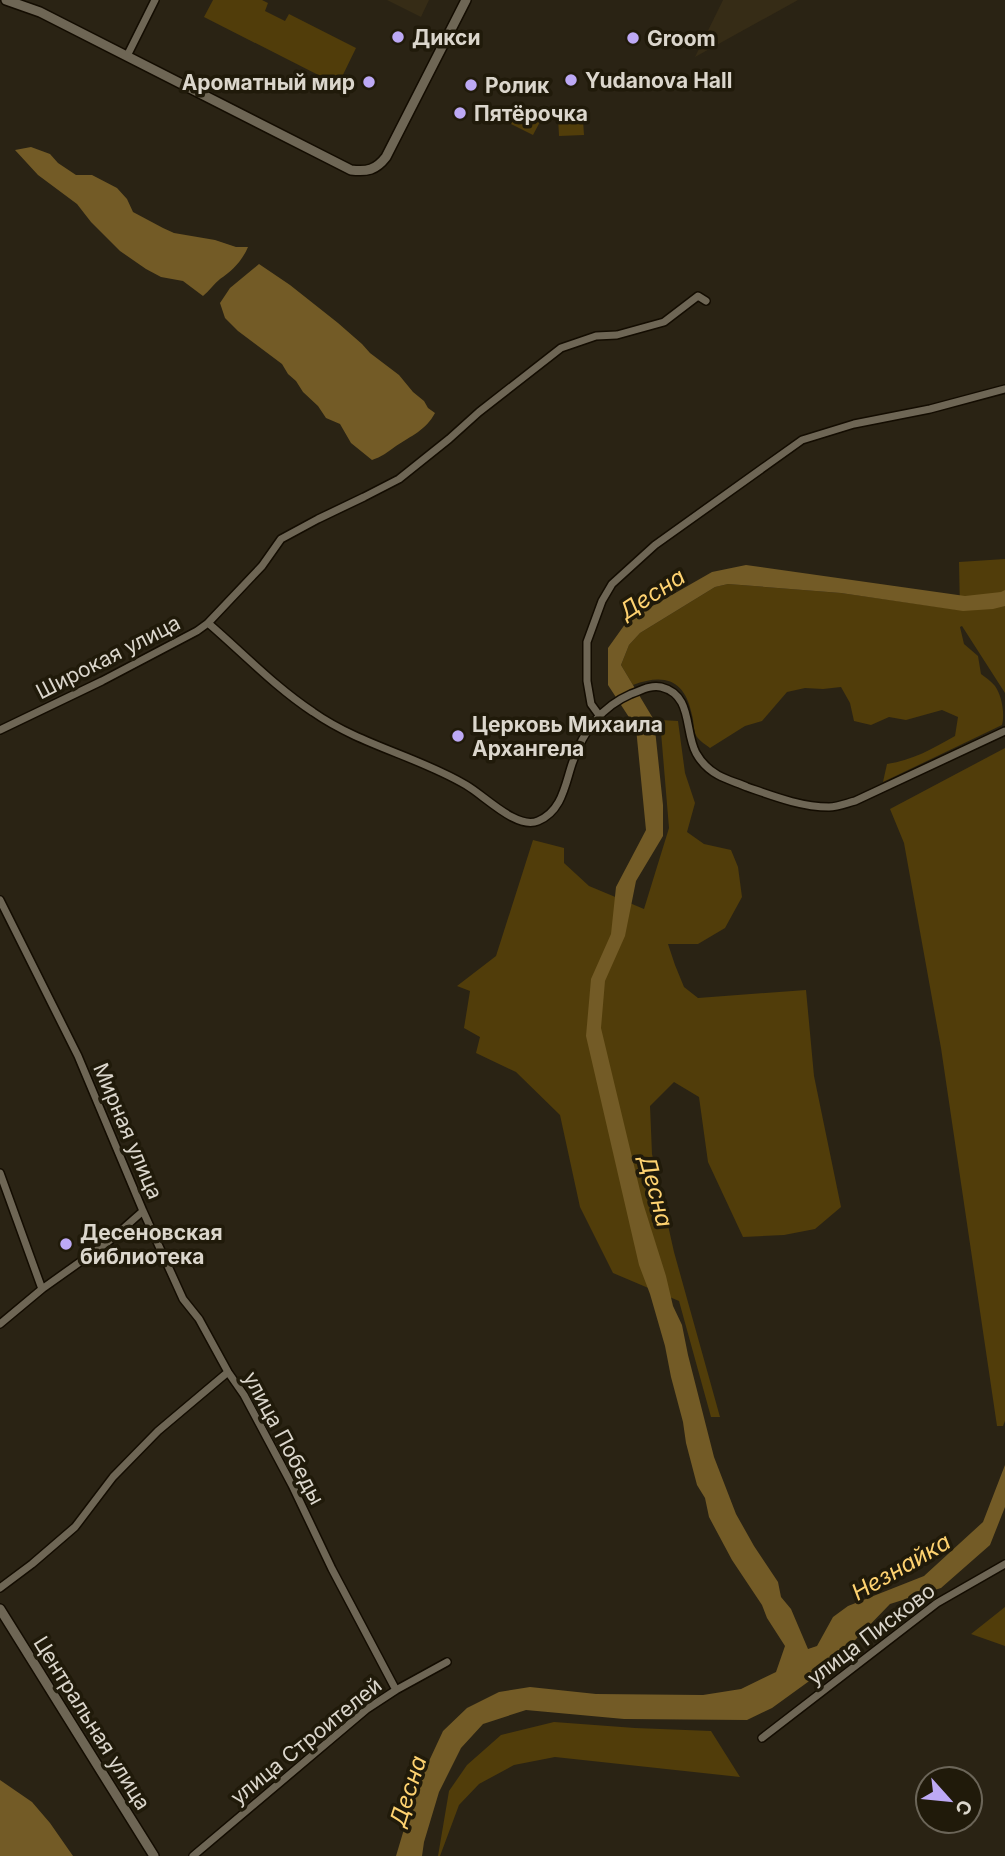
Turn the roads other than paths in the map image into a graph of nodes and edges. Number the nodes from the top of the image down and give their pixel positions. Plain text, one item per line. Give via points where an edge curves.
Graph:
1 (6, 0) edge
2 (155, 0) edge
3 (466, 0) edge
4 (127, 56) junction
5 (706, 300) dead end
6 (1005, 388) edge
7 (208, 623) junction
8 (599, 715) junction
9 (0, 730) edge
10 (1005, 731) edge
11 (0, 900) edge
12 (0, 1173) edge
13 (143, 1211) junction
14 (41, 1289) junction
15 (0, 1324) edge
16 (228, 1372) junction
17 (1005, 1564) edge
18 (0, 1588) edge
19 (0, 1609) edge
20 (447, 1662) dead end
21 (396, 1690) junction
22 (762, 1738) dead end
23 (154, 1856) edge
24 (193, 1856) edge

1 - 4 street
2 - 4 street
3 - 4 street via 386,157 365,172 351,170
5 - 7 street via 698,296 664,322 561,348 398,479 281,539
6 - 8 street via 802,440 655,545 612,584 586,642 587,681
7 - 8 street, Широкая улица via 313,712 344,731 452,777 525,824 539,821 563,796 572,763
7 - 9 street, Широкая улица
8 - 10 street via 615,701 652,685 674,691 681,700 695,752 706,767 788,801 833,807
11 - 13 street, Мирная улица via 78,1056
12 - 14 street
13 - 14 street
13 - 16 street, Мирная улица via 183,1299
14 - 15 street
16 - 18 street, улица Победы via 158,1431 113,1477 75,1527
16 - 21 street, улица Победы via 292,1485
17 - 22 street, улица Писково via 937,1603
19 - 23 street, Центральная улица
20 - 21 street, улица Строителей
21 - 24 street, улица Строителей via 367,1709

